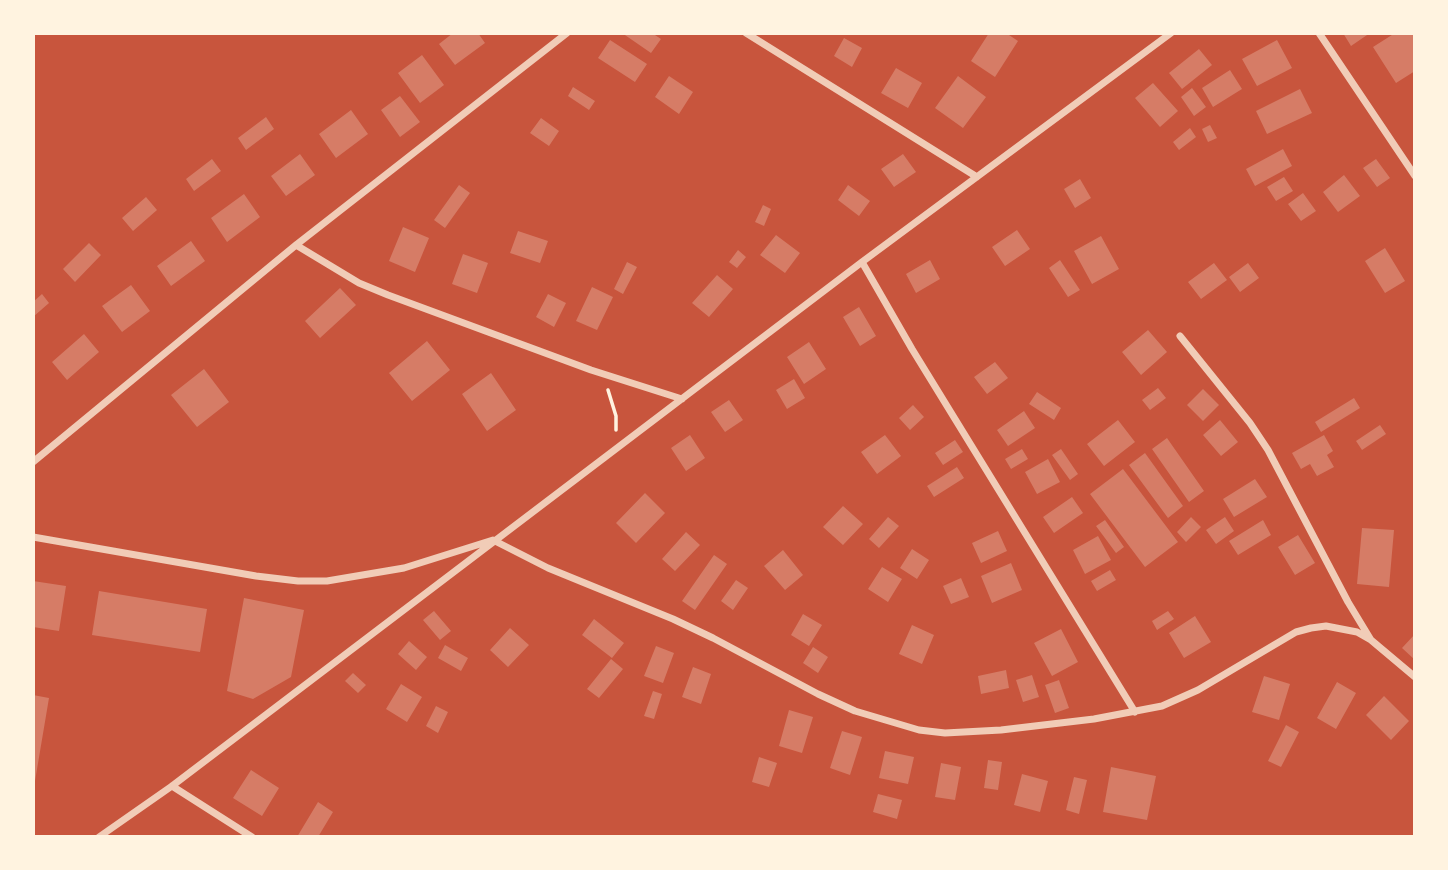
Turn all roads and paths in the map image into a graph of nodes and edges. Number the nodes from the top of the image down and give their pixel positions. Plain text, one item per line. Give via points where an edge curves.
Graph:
1 (567, 33) edge
2 (746, 33) edge
3 (1171, 33) edge
4 (1319, 33) edge
5 (1415, 176) edge
6 (977, 177) junction
7 (296, 245) junction
8 (862, 262) junction
9 (1180, 336) dead end
10 (608, 390) dead end
11 (682, 399) junction
12 (613, 450) junction
13 (33, 462) edge
14 (33, 537) edge
15 (494, 540) junction
16 (1371, 640) junction
17 (1415, 677) edge
18 (1135, 712) junction
19 (172, 786) junction
20 (99, 837) edge
21 (252, 837) edge

1 - 7 street
2 - 6 street
3 - 6 street
4 - 5 street
6 - 8 street
7 - 11 street via 388,295
7 - 13 street
8 - 11 street
8 - 18 street
9 - 16 street via 1268,450
10 - 12 path via 616,416
11 - 12 street
12 - 15 street
14 - 15 street via 308,581 404,568
15 - 18 street via 548,568 693,628 818,694 891,723 945,733
15 - 19 street
16 - 17 street
16 - 18 street via 1334,627 1296,632 1199,690
19 - 20 street
19 - 21 street

